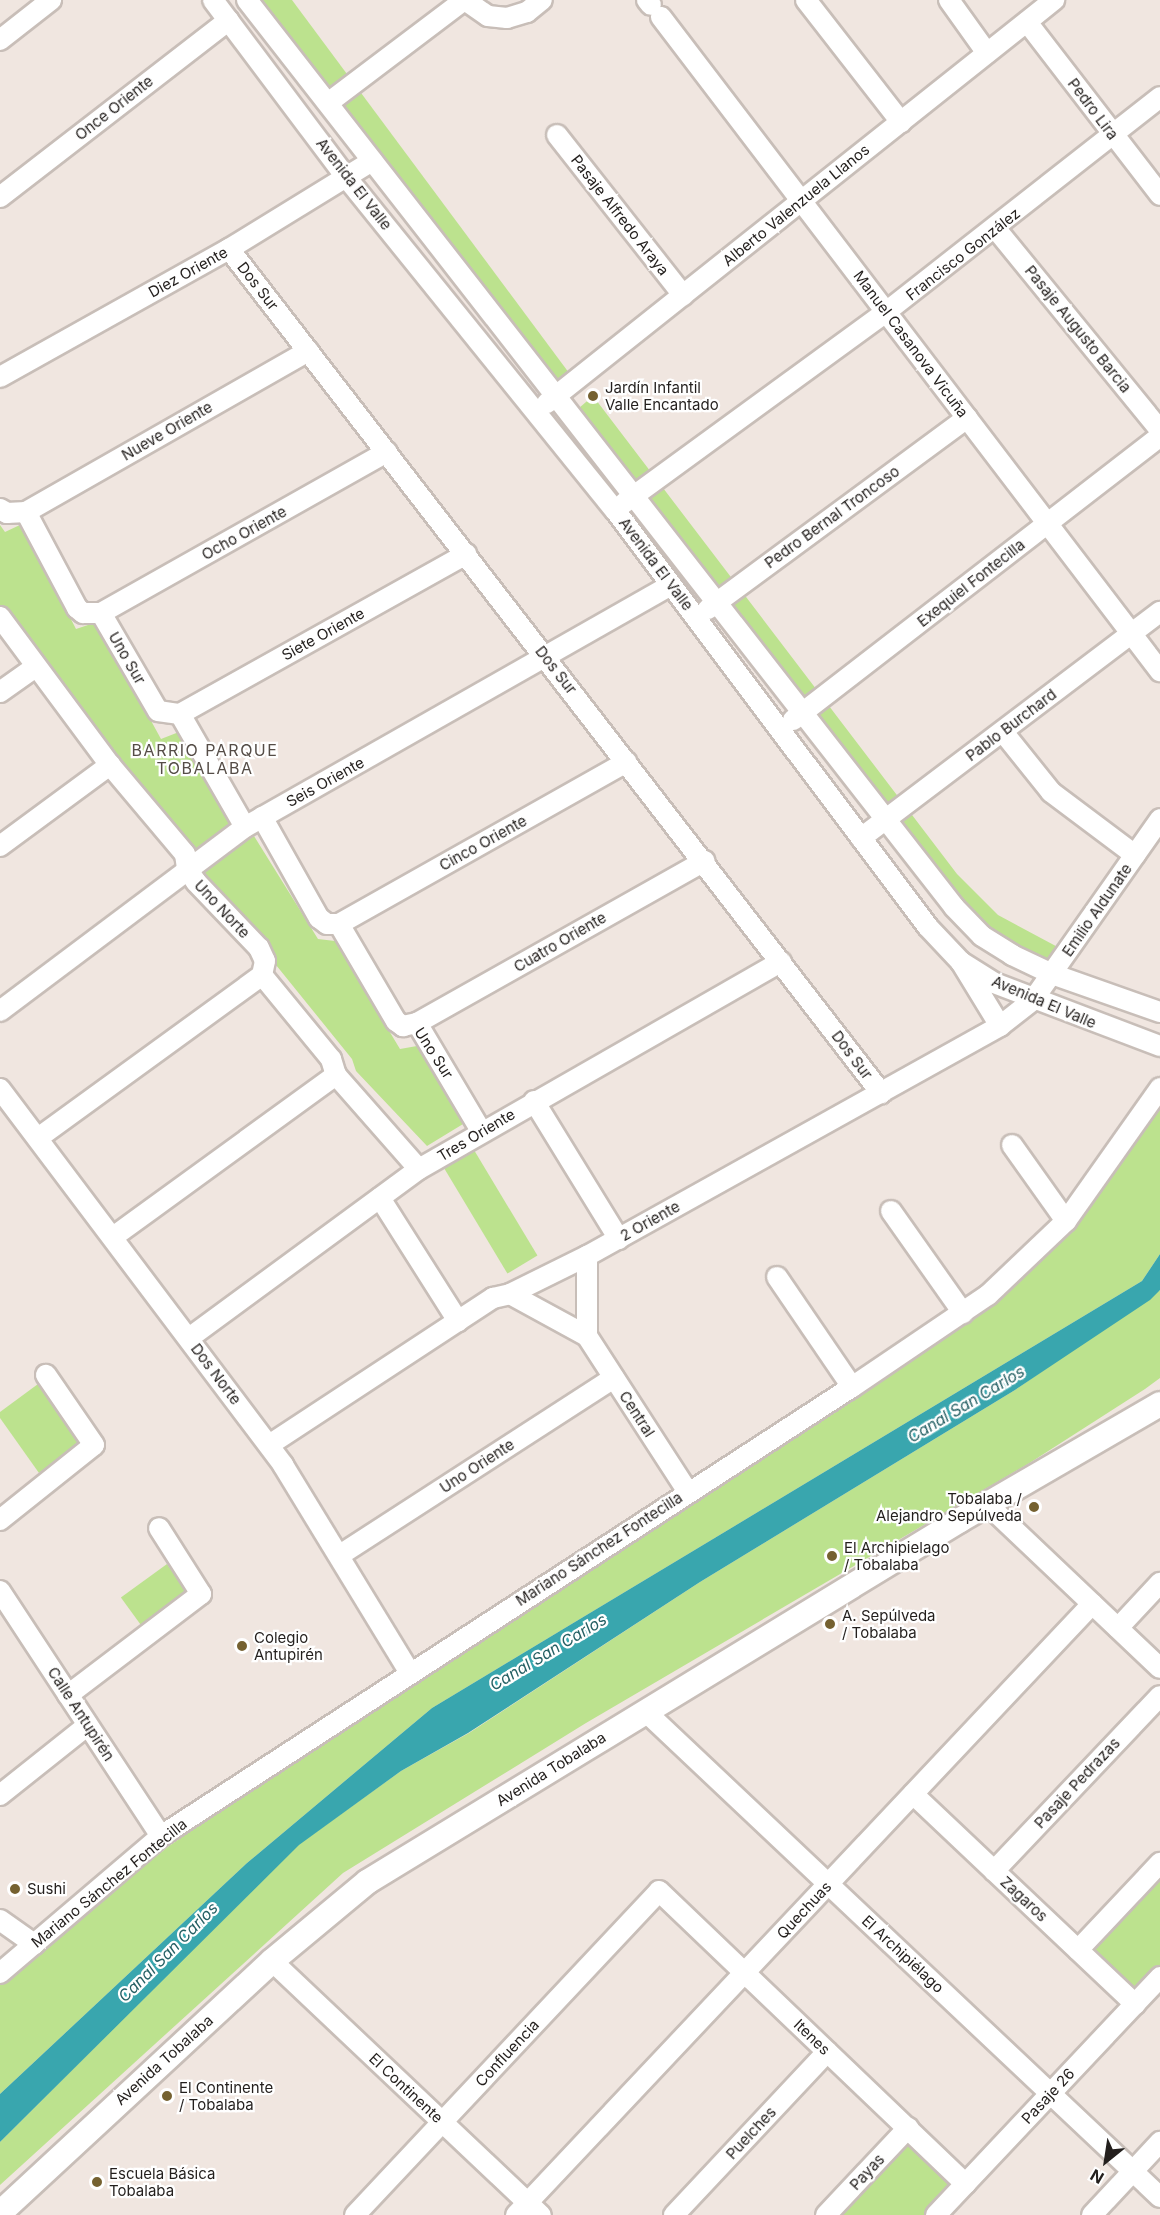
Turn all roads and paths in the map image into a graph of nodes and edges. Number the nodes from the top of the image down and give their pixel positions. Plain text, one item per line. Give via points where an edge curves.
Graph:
1 (51, 0) edge
2 (213, 0) edge
3 (247, 0) edge
4 (465, 0) edge
5 (542, 0) edge
6 (806, 0) edge
7 (950, 0) edge
8 (1054, 0) edge
9 (653, 7) edge
10 (229, 20) junction
11 (1027, 22) junction
12 (0, 40) edge
13 (987, 53) junction
14 (1160, 97) edge
15 (328, 103) junction
16 (901, 122) junction
17 (557, 135) dead end
18 (1113, 135) junction
19 (372, 161) junction
20 (346, 177) junction
21 (1160, 195) edge
22 (0, 197) edge
23 (803, 199) junction
24 (996, 229) junction
25 (229, 249) junction
26 (683, 296) junction
27 (886, 312) junction
28 (308, 351) junction
29 (4, 368) edge
30 (556, 396) junction
31 (538, 411) junction
32 (967, 418) junction
33 (1160, 430) edge
34 (1160, 436) edge
35 (387, 452) junction
36 (635, 494) junction
37 (0, 509) edge
38 (615, 510) junction
39 (26, 512) junction
40 (1048, 524) junction
41 (466, 554) junction
42 (671, 585) junction
43 (717, 602) junction
44 (1160, 612) edge
45 (101, 613) junction
46 (0, 617) edge
47 (697, 618) junction
48 (1130, 635) junction
49 (546, 657) junction
50 (34, 668) junction
51 (1160, 671) edge
52 (0, 692) edge
53 (804, 712) junction
54 (180, 714) junction
55 (781, 729) junction
56 (1003, 732) junction
57 (627, 762) junction
58 (110, 765) junction
59 (262, 817) junction
60 (1160, 819) edge
61 (885, 820) junction
62 (244, 827) junction
63 (861, 838) junction
64 (0, 846) edge
65 (1135, 855) junction
66 (704, 861) junction
67 (187, 869) junction
68 (339, 924) junction
69 (781, 962) junction
70 (961, 962) junction
71 (1052, 974) junction
72 (262, 975) junction
73 (1033, 1000) junction
74 (0, 1011) edge
75 (1160, 1012) edge
76 (417, 1023) junction
77 (1000, 1026) junction
78 (1160, 1046) edge
79 (336, 1075) junction
80 (1160, 1088) edge
81 (0, 1089) edge
82 (881, 1093) junction
83 (534, 1101) junction
84 (481, 1131) junction
85 (38, 1138) junction
86 (1012, 1145) dead end
87 (419, 1169) junction
88 (380, 1198) junction
89 (891, 1211) dead end
90 (1065, 1221) junction
91 (113, 1237) junction
92 (619, 1239) junction
93 (587, 1256) junction
94 (777, 1276) dead end
95 (510, 1294) junction
96 (963, 1313) junction
97 (458, 1321) junction
98 (587, 1336) junction
99 (189, 1338) junction
100 (46, 1375) dead end
101 (614, 1378) junction
102 (852, 1387) junction
103 (1160, 1404) edge
104 (269, 1445) junction
105 (687, 1492) junction
106 (987, 1504) junction
107 (0, 1520) edge
108 (159, 1528) dead end
109 (340, 1555) junction
110 (1160, 1583) edge
111 (0, 1591) edge
112 (1092, 1604) junction
113 (1118, 1629) junction
114 (1160, 1668) edge
115 (410, 1673) junction
116 (68, 1695) junction
117 (1160, 1696) edge
118 (645, 1711) junction
119 (88, 1725) junction
120 (913, 1794) junction
121 (0, 1795) edge
122 (161, 1836) junction
123 (1160, 1863) edge
124 (994, 1871) junction
125 (828, 1884) junction
126 (659, 1891) joint
127 (0, 1920) edge
128 (34, 1944) junction
129 (1078, 1950) junction
130 (272, 1961) junction
131 (0, 1973) edge
132 (745, 1973) junction
133 (1160, 1977) edge
134 (1135, 2004) junction
135 (827, 2052) junction
136 (1050, 2094) junction
137 (442, 2122) junction
138 (908, 2128) junction
139 (1160, 2142) edge
140 (1133, 2172) junction
141 (966, 2184) junction
142 (1160, 2198) edge
143 (528, 2211) edge
144 (0, 2213) edge
145 (355, 2215) edge
146 (674, 2215) edge
147 (826, 2215) edge
148 (936, 2215) edge
149 (1092, 2215) edge

1 - 12 street
2 - 10 street, Avenida El Valle
3 - 15 street, Avenida El Valle
4 - 5 street via 488,16 507,18 527,12
4 - 15 street
6 - 16 street
7 - 13 street
8 - 11 street, Alberto Valenzuela Llanos
9 - 23 street, Manuel Casanova Vicuña
10 - 20 street, Avenida El Valle
10 - 22 street, Once Oriente
11 - 13 street, Alberto Valenzuela Llanos
11 - 18 street, Pedro Lira
13 - 16 street, Alberto Valenzuela Llanos
14 - 18 street, Francisco González
15 - 19 street, Avenida El Valle
16 - 23 street, Alberto Valenzuela Llanos
17 - 26 street, Pasaje Alfredo Araya
18 - 21 street, Pedro Lira
18 - 24 street, Francisco González
19 - 20 street, Diez Oriente
19 - 30 street, Avenida El Valle
20 - 25 street, Diez Oriente
20 - 31 street, Avenida El Valle
23 - 26 street, Alberto Valenzuela Llanos
23 - 27 street, Manuel Casanova Vicuña
24 - 27 street, Francisco González
24 - 33 street, Pasaje Augusto Barcia
25 - 28 street, Dos Sur
25 - 29 street, Diez Oriente
26 - 30 street, Alberto Valenzuela Llanos
27 - 32 street, Manuel Casanova Vicuña
27 - 36 street, Francisco González
28 - 35 street, Dos Sur
28 - 39 street, Nueve Oriente
30 - 31 street, Alberto Valenzuela Llanos
30 - 36 street, Avenida El Valle
31 - 38 street, Avenida El Valle
32 - 40 street, Manuel Casanova Vicuña
32 - 43 street, Pedro Bernal Troncoso
34 - 40 street, Exequiel Fontecilla
35 - 41 street, Dos Sur
35 - 45 street, Ocho Oriente
36 - 38 street, Francisco González
36 - 43 street, Avenida El Valle
37 - 39 street via 6,513
38 - 42 street, Avenida El Valle
39 - 45 street via 77,608 83,613
40 - 48 street, Manuel Casanova Vicuña
40 - 53 street, Exequiel Fontecilla
41 - 49 street, Dos Sur
41 - 54 street, Siete Oriente
42 - 47 street, Avenida El Valle
42 - 49 street, Seis Oriente
43 - 47 street, Pedro Bernal Troncoso
43 - 53 street, Avenida El Valle
44 - 48 street, Pablo Burchard
45 - 54 street, Uno Sur via 158,711
46 - 50 street, Uno Norte via 26,648
47 - 55 street, Avenida El Valle
48 - 51 street, Manuel Casanova Vicuña
48 - 56 street, Pablo Burchard
49 - 57 street, Dos Sur
49 - 59 street, Seis Oriente
50 - 52 street
50 - 58 street, Uno Norte
53 - 55 street, Exequiel Fontecilla
53 - 61 street, Avenida El Valle
54 - 62 street
55 - 63 street, Avenida El Valle
56 - 61 street, Pablo Burchard
56 - 65 street via 1051,792
57 - 66 street, Dos Sur
57 - 68 street, Cinco Oriente
58 - 64 street
58 - 67 street, Uno Norte via 185,854
59 - 62 street, Seis Oriente
59 - 68 street via 319,918 327,924
60 - 65 street, Emilio Aldunate
61 - 63 street, Pablo Burchard
61 - 71 street, Avenida El Valle via 922,869 982,936
62 - 67 street, Seis Oriente
63 - 70 street, Avenida El Valle via 928,927
65 - 71 street, Emilio Aldunate
66 - 69 street, Dos Sur
66 - 76 street, Cuatro Oriente
67 - 72 street, Uno Norte via 259,948 265,961
67 - 74 street, Seis Oriente
68 - 76 street, Uno Sur via 396,1021 403,1026
69 - 82 street, Dos Sur
69 - 83 street, Tres Oriente
70 - 73 street, Avenida El Valle via 994,983
70 - 77 street
71 - 73 street, Emilio Aldunate
71 - 75 street, Avenida El Valle
72 - 79 street via 332,1059
72 - 85 street
73 - 77 street, 2 Oriente
73 - 78 street, Avenida El Valle
76 - 84 street, Uno Sur
77 - 82 street, 2 Oriente
79 - 87 street
79 - 91 street
80 - 90 street, Mariano Sánchez Fontecilla
81 - 85 street, Dos Norte
82 - 92 street, 2 Oriente
83 - 84 street, Tres Oriente
83 - 92 street
84 - 87 street, Tres Oriente
85 - 91 street, Dos Norte
86 - 90 street
87 - 88 street, Tres Oriente
88 - 97 street
88 - 99 street, Tres Oriente
89 - 96 street
90 - 96 street, Mariano Sánchez Fontecilla via 1015,1271
91 - 99 street, Dos Norte
92 - 93 street, 2 Oriente
93 - 95 street, 2 Oriente
93 - 98 street
94 - 102 street
95 - 97 street, 2 Oriente via 493,1298
95 - 98 street, Central
96 - 102 street, Mariano Sánchez Fontecilla
97 - 104 street, 2 Oriente
98 - 101 street, Central
99 - 104 street, Dos Norte
100 - 107 street via 94,1444
101 - 105 street, Central
101 - 109 street, Uno Oriente
102 - 105 street, Mariano Sánchez Fontecilla
103 - 106 main road, Avenida Tobalaba
104 - 109 street, Dos Norte
105 - 115 street, Mariano Sánchez Fontecilla
106 - 112 street
106 - 118 main road, Avenida Tobalaba
108 - 116 street via 201,1594
109 - 115 street, Dos Norte
110 - 113 street
111 - 116 street, Calle Antupirén
112 - 113 street
112 - 120 street, Quechuas
113 - 114 street
115 - 122 street, Mariano Sánchez Fontecilla
116 - 119 street, Calle Antupirén
117 - 124 street, Pasaje Pedrazas
118 - 125 street, El Archipiélago
118 - 130 main road, Avenida Tobalaba via 367,1882
119 - 121 street
119 - 122 street, Calle Antupirén
120 - 124 street, Zagaros
120 - 125 street, Quechuas
122 - 128 street, Mariano Sánchez Fontecilla
123 - 129 street
124 - 129 street, Zagaros
125 - 132 street, Quechuas
125 - 136 street, El Archipiélago
126 - 132 street, Itenes
126 - 137 street, Confluencia
127 - 128 street
128 - 131 street, Mariano Sánchez Fontecilla
129 - 134 street, Zagaros
130 - 137 street, El Continente
130 - 144 main road, Avenida Tobalaba
132 - 135 street, Itenes
132 - 143 street, Quechuas
133 - 134 street, Pasaje 26
134 - 136 street, Pasaje 26
135 - 138 street, Itenes
135 - 146 street, Puelches
136 - 140 street, El Archipiélago
136 - 141 street, Pasaje 26
137 - 143 street, El Continente
137 - 145 street, Confluencia
138 - 141 street, Itenes
138 - 147 street, Payas
139 - 140 street
140 - 142 street, El Archipiélago
140 - 149 street
141 - 148 street, Pasaje 26

